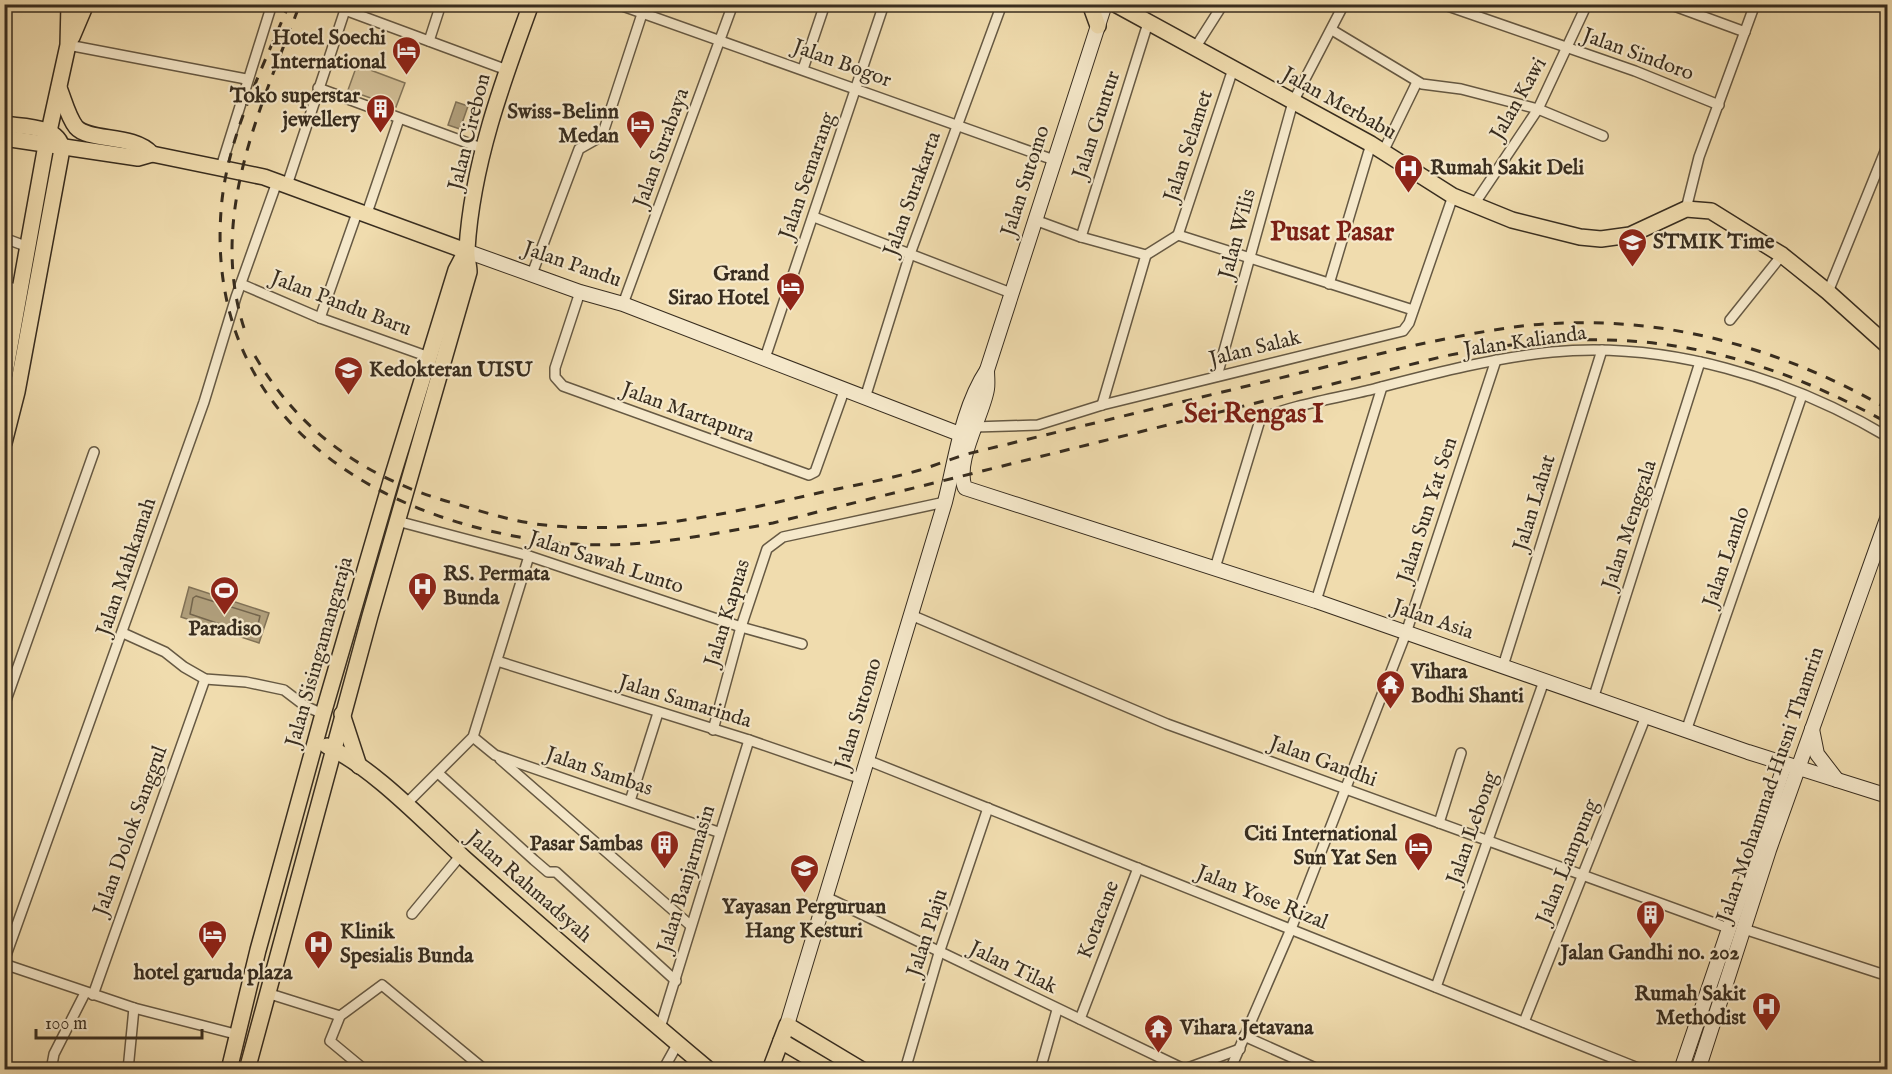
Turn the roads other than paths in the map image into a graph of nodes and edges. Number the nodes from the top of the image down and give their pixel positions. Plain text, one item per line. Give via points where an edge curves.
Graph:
1 (69, 4) edge
2 (86, 4) edge
3 (272, 4) edge
4 (441, 4) edge
5 (531, 4) edge
6 (617, 4) edge
7 (734, 4) edge
8 (825, 4) edge
9 (884, 4) edge
10 (1002, 4) edge
11 (1090, 4) edge
12 (1105, 4) edge
13 (1115, 4) edge
14 (1223, 4) edge
15 (1344, 4) edge
16 (1442, 4) edge
17 (1587, 4) edge
18 (1670, 4) edge
19 (1755, 4) edge
20 (346, 7) edge
21 (642, 14) junction
22 (1148, 23) junction
23 (1098, 26) junction
24 (1332, 30) junction
25 (1745, 32) junction
26 (429, 41) junction
27 (721, 42) junction
28 (68, 45) junction
29 (1195, 48) junction
30 (1568, 48) junction
31 (803, 69) junction
32 (1233, 69) junction
33 (507, 70) junction
34 (246, 80) junction
35 (1417, 82) junction
36 (59, 88) junction
37 (318, 88) junction
38 (856, 89) junction
39 (1293, 102) junction
40 (1719, 105) junction
41 (1538, 110) junction
42 (399, 119) junction
43 (4, 124) edge
44 (957, 124) junction
45 (1603, 136) dead end
46 (4, 138) edge
47 (47, 138) junction
48 (1887, 144) edge
49 (1377, 148) junction
50 (62, 149) junction
51 (484, 149) junction
52 (152, 154) junction
53 (1054, 160) junction
54 (221, 167) junction
55 (282, 183) junction
56 (1454, 196) junction
57 (1473, 206) junction
58 (1686, 209) junction
59 (363, 212) junction
60 (814, 217) junction
61 (1035, 220) junction
62 (1178, 235) junction
63 (1081, 237) junction
64 (4, 238) edge
65 (28, 247) junction
66 (466, 251) junction
67 (910, 254) junction
68 (1146, 255) junction
69 (1782, 255) junction
70 (1250, 259) junction
71 (469, 272) joint
72 (532, 274) junction
73 (241, 284) junction
74 (1329, 284) junction
75 (4, 285) edge
76 (21, 291) junction
77 (580, 292) junction
78 (1828, 292) junction
79 (1011, 293) junction
80 (623, 304) junction
81 (1413, 310) junction
82 (320, 318) junction
83 (1730, 320) dead end
84 (1887, 346) edge
85 (1602, 350) junction
86 (429, 357) junction
87 (765, 358) junction
88 (1496, 360) junction
89 (1700, 363) junction
90 (1217, 376) junction
91 (4, 379) edge
92 (1382, 387) junction
93 (11, 390) edge
94 (844, 391) junction
95 (1802, 395) junction
96 (865, 398) junction
97 (1102, 405) junction
98 (969, 434) junction
99 (1887, 436) edge
100 (4, 443) edge
101 (94, 452) dead end
102 (963, 485) joint
103 (945, 502) junction
104 (1887, 516) edge
105 (397, 521) junction
106 (529, 556) junction
107 (1215, 568) junction
108 (1316, 601) junction
109 (911, 615) junction
110 (741, 627) junction
111 (123, 633) junction
112 (1406, 633) junction
113 (802, 644) dead end
114 (343, 649) junction
115 (359, 655) junction
116 (498, 662) junction
117 (1503, 666) junction
118 (205, 679) junction
119 (1544, 681) junction
120 (1593, 699) junction
121 (4, 706) edge
122 (658, 713) junction
123 (323, 714) junction
124 (342, 714) junction
125 (1646, 716) junction
126 (1812, 727) junction
127 (713, 730) junction
128 (1686, 730) junction
129 (473, 737) junction
130 (749, 740) junction
131 (318, 742) junction
132 (334, 749) junction
133 (1461, 753) dead end
134 (495, 755) junction
135 (867, 760) junction
136 (359, 766) junction
137 (1791, 766) junction
138 (438, 773) junction
139 (862, 779) junction
140 (1839, 781) junction
141 (1344, 790) junction
142 (1887, 796) edge
143 (630, 801) junction
144 (405, 805) junction
145 (988, 808) junction
146 (1439, 823) junction
147 (718, 832) junction
148 (1489, 840) junction
149 (461, 855) junction
150 (1138, 868) junction
151 (1582, 873) junction
152 (826, 897) junction
153 (412, 914) dead end
154 (690, 925) junction
155 (1728, 928) junction
156 (1291, 929) junction
157 (1744, 929) junction
158 (939, 953) junction
159 (4, 962) edge
160 (1887, 976) edge
161 (676, 981) junction
162 (1436, 987) junction
163 (267, 993) junction
164 (89, 994) junction
165 (134, 1008) junction
166 (1057, 1010) junction
167 (340, 1016) junction
168 (1080, 1019) junction
169 (1697, 1019) junction
170 (1524, 1022) junction
171 (1713, 1024) junction
172 (788, 1025) junction
173 (660, 1028) junction
174 (238, 1035) junction
175 (1244, 1036) junction
176 (782, 1041) junction
177 (678, 1043) junction
178 (1240, 1049) junction
179 (1616, 1059) junction
180 (1185, 1069) edge
181 (51, 1070) edge
182 (128, 1070) edge
183 (229, 1070) edge
184 (247, 1070) edge
185 (365, 1070) edge
186 (485, 1070) edge
187 (663, 1070) edge
188 (709, 1070) edge
189 (771, 1070) edge
190 (830, 1070) edge
191 (862, 1070) edge
192 (905, 1070) edge
193 (1040, 1070) edge
194 (1230, 1070) edge
195 (1320, 1070) edge
196 (1612, 1070) edge
197 (1643, 1070) edge
198 (1681, 1070) edge
199 (1698, 1070) edge

1 - 28 main road
2 - 28 main road
3 - 34 street
4 - 26 street
5 - 33 main road, Jalan Cirebon
6 - 21 street, Jalan Bogor
7 - 27 street, Jalan Surabaya
8 - 31 street
9 - 38 street, Jalan Semarang
10 - 44 street, Jalan Surakarta
11 - 23 main road
12 - 23 main road, Jalan Sutomo
13 - 22 main road, Jalan Merbabu
14 - 29 street
15 - 24 street, Jalan Wilis
16 - 30 street, Jalan Sindoro
17 - 30 street, Jalan Kawi
18 - 25 street
19 - 25 street
20 - 26 street
20 - 37 street, Jalan Mahkamah
21 - 27 street, Jalan Bogor
21 - 72 street via 602,136 579,149
22 - 29 main road, Jalan Merbabu
22 - 63 street, Jalan Guntur
23 - 53 main road, Jalan Sutomo
24 - 35 street
24 - 39 street, Jalan Wilis
25 - 40 street
26 - 33 street
27 - 31 street, Jalan Bogor
27 - 80 street, Jalan Surabaya
28 - 34 street
28 - 36 main road
29 - 32 main road, Jalan Merbabu
30 - 40 street, Jalan Sindoro
30 - 41 street, Jalan Kawi
31 - 38 street, Jalan Bogor
32 - 39 main road, Jalan Merbabu
32 - 62 street, Jalan Selamet
33 - 51 main road, Jalan Cirebon
34 - 54 street
35 - 41 street
35 - 49 street
36 - 47 main road
36 - 52 main road, Jalan Pandu via 81,131 136,143
37 - 42 street
37 - 55 street, Jalan Mahkamah
38 - 44 street, Jalan Bogor
38 - 60 street, Jalan Semarang
39 - 49 main road, Jalan Merbabu
39 - 70 street, Jalan Wilis
40 - 58 street via 1699,158
41 - 45 street
41 - 57 street, Jalan Kawi
42 - 51 street
42 - 59 street
43 - 47 main road
44 - 53 street, Jalan Bogor
44 - 67 street, Jalan Surakarta
46 - 47 main road
47 - 50 main road via 61,141
47 - 65 main road
48 - 78 street
49 - 56 main road, Jalan Merbabu
49 - 74 street
50 - 52 main road, Jalan Pandu via 138,158
50 - 93 main road
51 - 66 main road, Jalan Cirebon
52 - 54 main road, Jalan Pandu
53 - 61 main road, Jalan Sutomo
54 - 55 main road, Jalan Pandu
55 - 59 main road, Jalan Pandu
55 - 73 street, Jalan Mahkamah
56 - 57 main road, Jalan Merbabu
56 - 81 street, Jalan Salak
57 - 58 main road, Jalan Merbabu via 1533,227 1601,239 1630,235
58 - 69 main road via 1701,208 1721,215
59 - 66 main road, Jalan Pandu
59 - 82 street
60 - 67 street
60 - 87 street, Jalan Semarang
61 - 63 street
61 - 79 main road, Jalan Sutomo
62 - 68 street
62 - 70 street
63 - 68 street
64 - 65 street
65 - 76 main road
66 - 71 main road, Jalan Cirebon
66 - 72 main road, Jalan Pandu
66 - 86 main road, Jalan Sisingamangaraja
67 - 79 street
67 - 96 street, Jalan Surakarta
68 - 97 street
69 - 78 main road
69 - 83 street
70 - 74 street
70 - 90 street, Jalan Wilis
71 - 105 main road, Jalan Sisingamangaraja
72 - 77 main road, Jalan Pandu
73 - 82 street, Jalan Pandu Baru
73 - 111 street, Jalan Mahkamah
74 - 81 street
75 - 76 street
76 - 91 main road
77 - 80 main road, Jalan Pandu
77 - 94 street, Jalan Martapura via 555,368 555,377 563,386 809,475 815,472
78 - 84 main road
79 - 98 main road, Jalan Sutomo via 987,370 987,390
80 - 87 main road, Jalan Pandu
81 - 90 street, Jalan Salak via 1403,332
82 - 86 street, Jalan Pandu Baru
85 - 88 street, Jalan Kalianda
85 - 89 street, Jalan Kalianda
85 - 117 street, Jalan Lahat
86 - 114 main road, Jalan Sisingamangaraja
87 - 94 main road, Jalan Pandu
88 - 92 street, Jalan Kalianda
88 - 112 street, Jalan Sun Yat Sen
89 - 95 street, Jalan Kalianda via 1743,373
89 - 120 street, Jalan Menggala
90 - 97 street, Jalan Salak
92 - 107 street, Jalan Kalianda via 1265,417 1257,426
92 - 108 street
93 - 100 main road
94 - 96 main road, Jalan Pandu
95 - 99 street, Jalan Kalianda
95 - 128 street, Jalan Lamlo
96 - 98 main road, Jalan Pandu
97 - 98 street, Jalan Salak via 1038,425
98 - 102 main road, Jalan Sutomo
98 - 103 main road, Jalan Sutomo
101 - 121 street
102 - 107 main road, Jalan Asia
103 - 109 main road, Jalan Sutomo
103 - 110 street, Jalan Kapuas via 774,542 767,549
104 - 126 main road, Jalan Mohammad Husni Thamrin
105 - 106 street, Jalan Sawah Lunto
105 - 115 main road, Jalan Sisingamangaraja
106 - 110 street, Jalan Sawah Lunto
106 - 116 street
107 - 108 main road, Jalan Asia
108 - 112 main road, Jalan Asia
109 - 135 main road, Jalan Sutomo
109 - 141 street, Jalan Gandhi via 1167,723
110 - 113 street, Jalan Sawah Lunto
110 - 127 street, Jalan Kapuas
111 - 118 street via 165,652
111 - 159 street, Jalan Mahkamah
112 - 117 main road, Jalan Asia
112 - 141 street, Jalan Sun Yat Sen
114 - 115 main road
114 - 123 main road, Jalan Sisingamangaraja
115 - 124 main road, Jalan Sisingamangaraja
116 - 122 street, Jalan Samarinda
116 - 129 street
117 - 119 main road, Jalan Asia
118 - 123 street via 285,690 304,706
118 - 164 street, Jalan Dolok Sanggul
119 - 120 main road, Jalan Asia
119 - 148 street, Jalan Lebong
120 - 125 main road, Jalan Asia
122 - 127 street, Jalan Samarinda
122 - 143 street
123 - 131 main road, Jalan Sisingamangaraja
124 - 132 main road, Jalan Sisingamangaraja
124 - 136 main road
125 - 128 main road, Jalan Asia
125 - 151 street, Jalan Lampung
126 - 137 main road, Jalan Mohammad Husni Thamrin
126 - 140 main road via 1817,754
127 - 130 street, Jalan Samarinda
128 - 137 main road, Jalan Asia
129 - 134 street, Jalan Sambas
129 - 138 street
130 - 139 street, Jalan Samarinda
130 - 147 street, Jalan Banjarmasin
131 - 132 main road, Jalan Rahmadsyah
131 - 174 main road, Jalan Sisingamangaraja via 258,950
132 - 136 main road, Jalan Rahmadsyah
132 - 163 main road, Jalan Sisingamangaraja
133 - 146 street
134 - 143 street, Jalan Sambas
134 - 154 street
135 - 139 main road, Jalan Sutomo
135 - 145 street, Jalan Yose Rizal
136 - 144 main road, Jalan Rahmadsyah
137 - 140 main road, Jalan Asia
137 - 155 main road, Jalan Mohammad Husni Thamrin
137 - 157 main road, Jalan Mohammad Husni Thamrin
138 - 144 street
138 - 161 street via 548,872 556,872
139 - 152 main road, Jalan Sutomo
140 - 142 main road, Jalan Asia
141 - 146 street, Jalan Gandhi
141 - 156 street, Jalan Sun Yat Sen
143 - 147 street, Jalan Sambas
144 - 149 main road, Jalan Rahmadsyah
145 - 150 street, Jalan Yose Rizal
145 - 158 street, Jalan Plaju
146 - 148 street, Jalan Gandhi
147 - 154 street, Jalan Banjarmasin
148 - 151 street, Jalan Gandhi
148 - 162 street, Jalan Lebong
149 - 153 street
149 - 173 main road, Jalan Rahmadsyah
150 - 156 street, Jalan Yose Rizal
150 - 168 street, Kotacane
151 - 155 street, Jalan Gandhi
151 - 170 street, Jalan Lampung
152 - 158 street, Jalan Tilak
152 - 172 main road, Jalan Sutomo
154 - 161 street, Jalan Banjarmasin
155 - 169 main road, Jalan Mohammad Husni Thamrin
156 - 162 street, Jalan Yose Rizal
156 - 175 street, Jalan Sun Yat Sen
157 - 160 street
157 - 171 main road, Jalan Mohammad Husni Thamrin
158 - 166 street, Jalan Tilak
158 - 192 street, Jalan Plaju
159 - 164 street
161 - 173 street, Jalan Banjarmasin
162 - 170 street, Jalan Yose Rizal
163 - 167 street
163 - 184 main road, Jalan Sisingamangaraja
164 - 165 street
164 - 181 street, Jalan Dolok Sanggul via 54,1054
165 - 174 street
165 - 182 street
166 - 168 street, Jalan Tilak
166 - 193 street
167 - 185 street via 330,1041
167 - 186 street via 385,985
168 - 180 street, Jalan Tilak
169 - 171 main road
169 - 198 main road, Jalan Mohammad Husni Thamrin
170 - 179 street, Jalan Yose Rizal
171 - 199 main road, Jalan Mohammad Husni Thamrin
172 - 176 main road, Jalan Sutomo
172 - 191 main road
173 - 177 main road, Jalan Rahmadsyah
174 - 183 main road, Jalan Sisingamangaraja
175 - 178 street, Jalan Sun Yat Sen
175 - 195 street
176 - 189 main road, Jalan Sutomo
176 - 190 main road
177 - 187 street
177 - 188 main road, Jalan Rahmadsyah
178 - 180 street, Jalan Tilak
178 - 194 street, Jalan Sun Yat Sen
179 - 196 street
179 - 197 street, Jalan Yose Rizal

